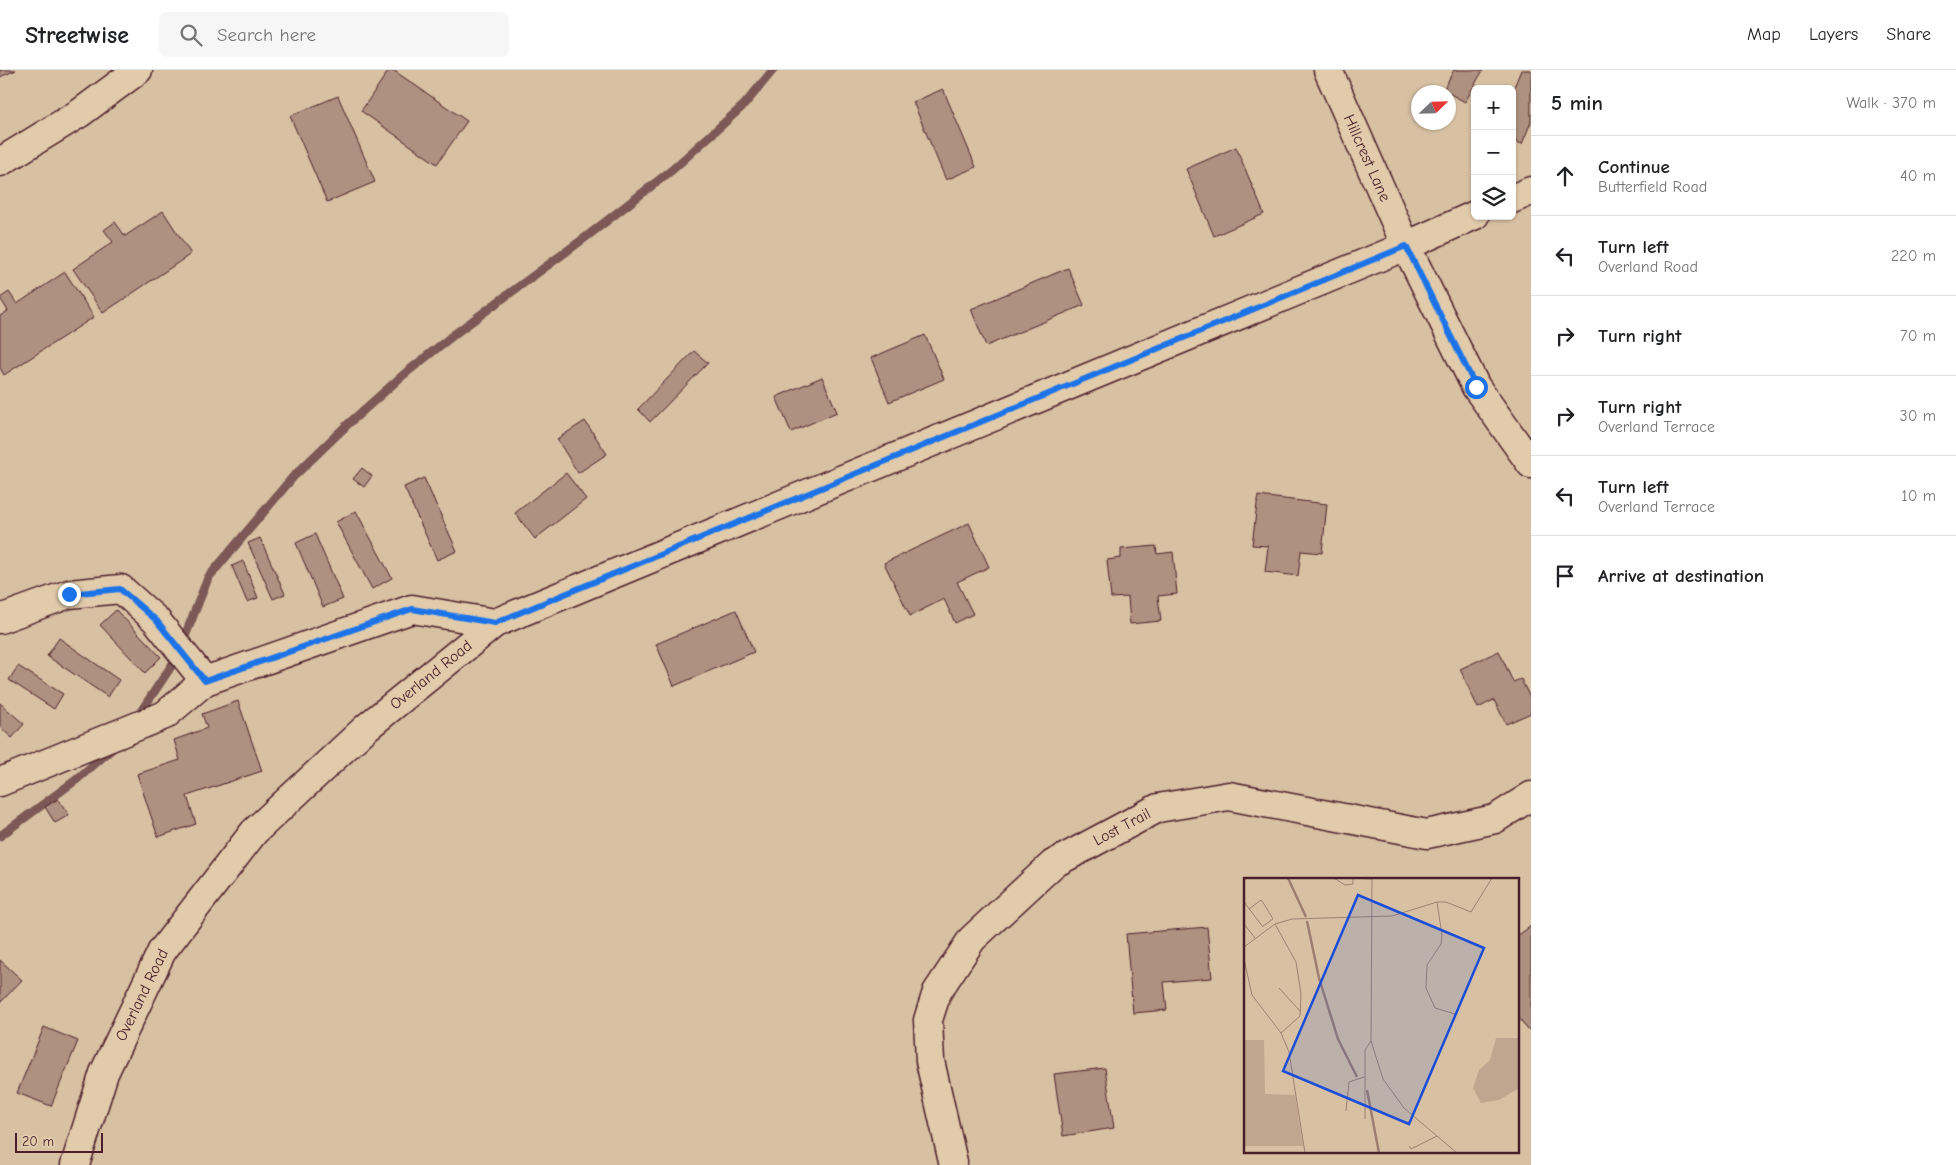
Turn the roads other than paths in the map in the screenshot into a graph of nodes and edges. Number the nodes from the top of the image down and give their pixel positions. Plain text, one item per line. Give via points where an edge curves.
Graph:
1 (138, 70) edge
2 (1328, 70) edge
3 (0, 162) edge
4 (1531, 190) edge
5 (1516, 197) edge
6 (1471, 218) edge
7 (1406, 246) junction
8 (1531, 464) edge
9 (0, 618) edge
10 (495, 623) junction
11 (205, 681) junction
12 (0, 782) edge
13 (1531, 796) edge
14 (953, 1162) dead end
15 (76, 1165) edge

1 - 3 street via 80,113
2 - 7 street, Hillcrest Lane
4 - 5 street
6 - 7 street, Overland Road
7 - 8 street, Hillcrest Lane via 1476,387
7 - 10 street, Overland Road
9 - 11 street via 69,594 120,589 156,620
10 - 11 street via 412,609
10 - 15 street, Overland Road via 367,726 254,832 162,951 104,1073
11 - 12 street via 165,715
13 - 14 street, Lost Trail via 1494,819 1427,834 1230,796 1158,808 1053,864 972,939 937,992 928,1020 930,1061

